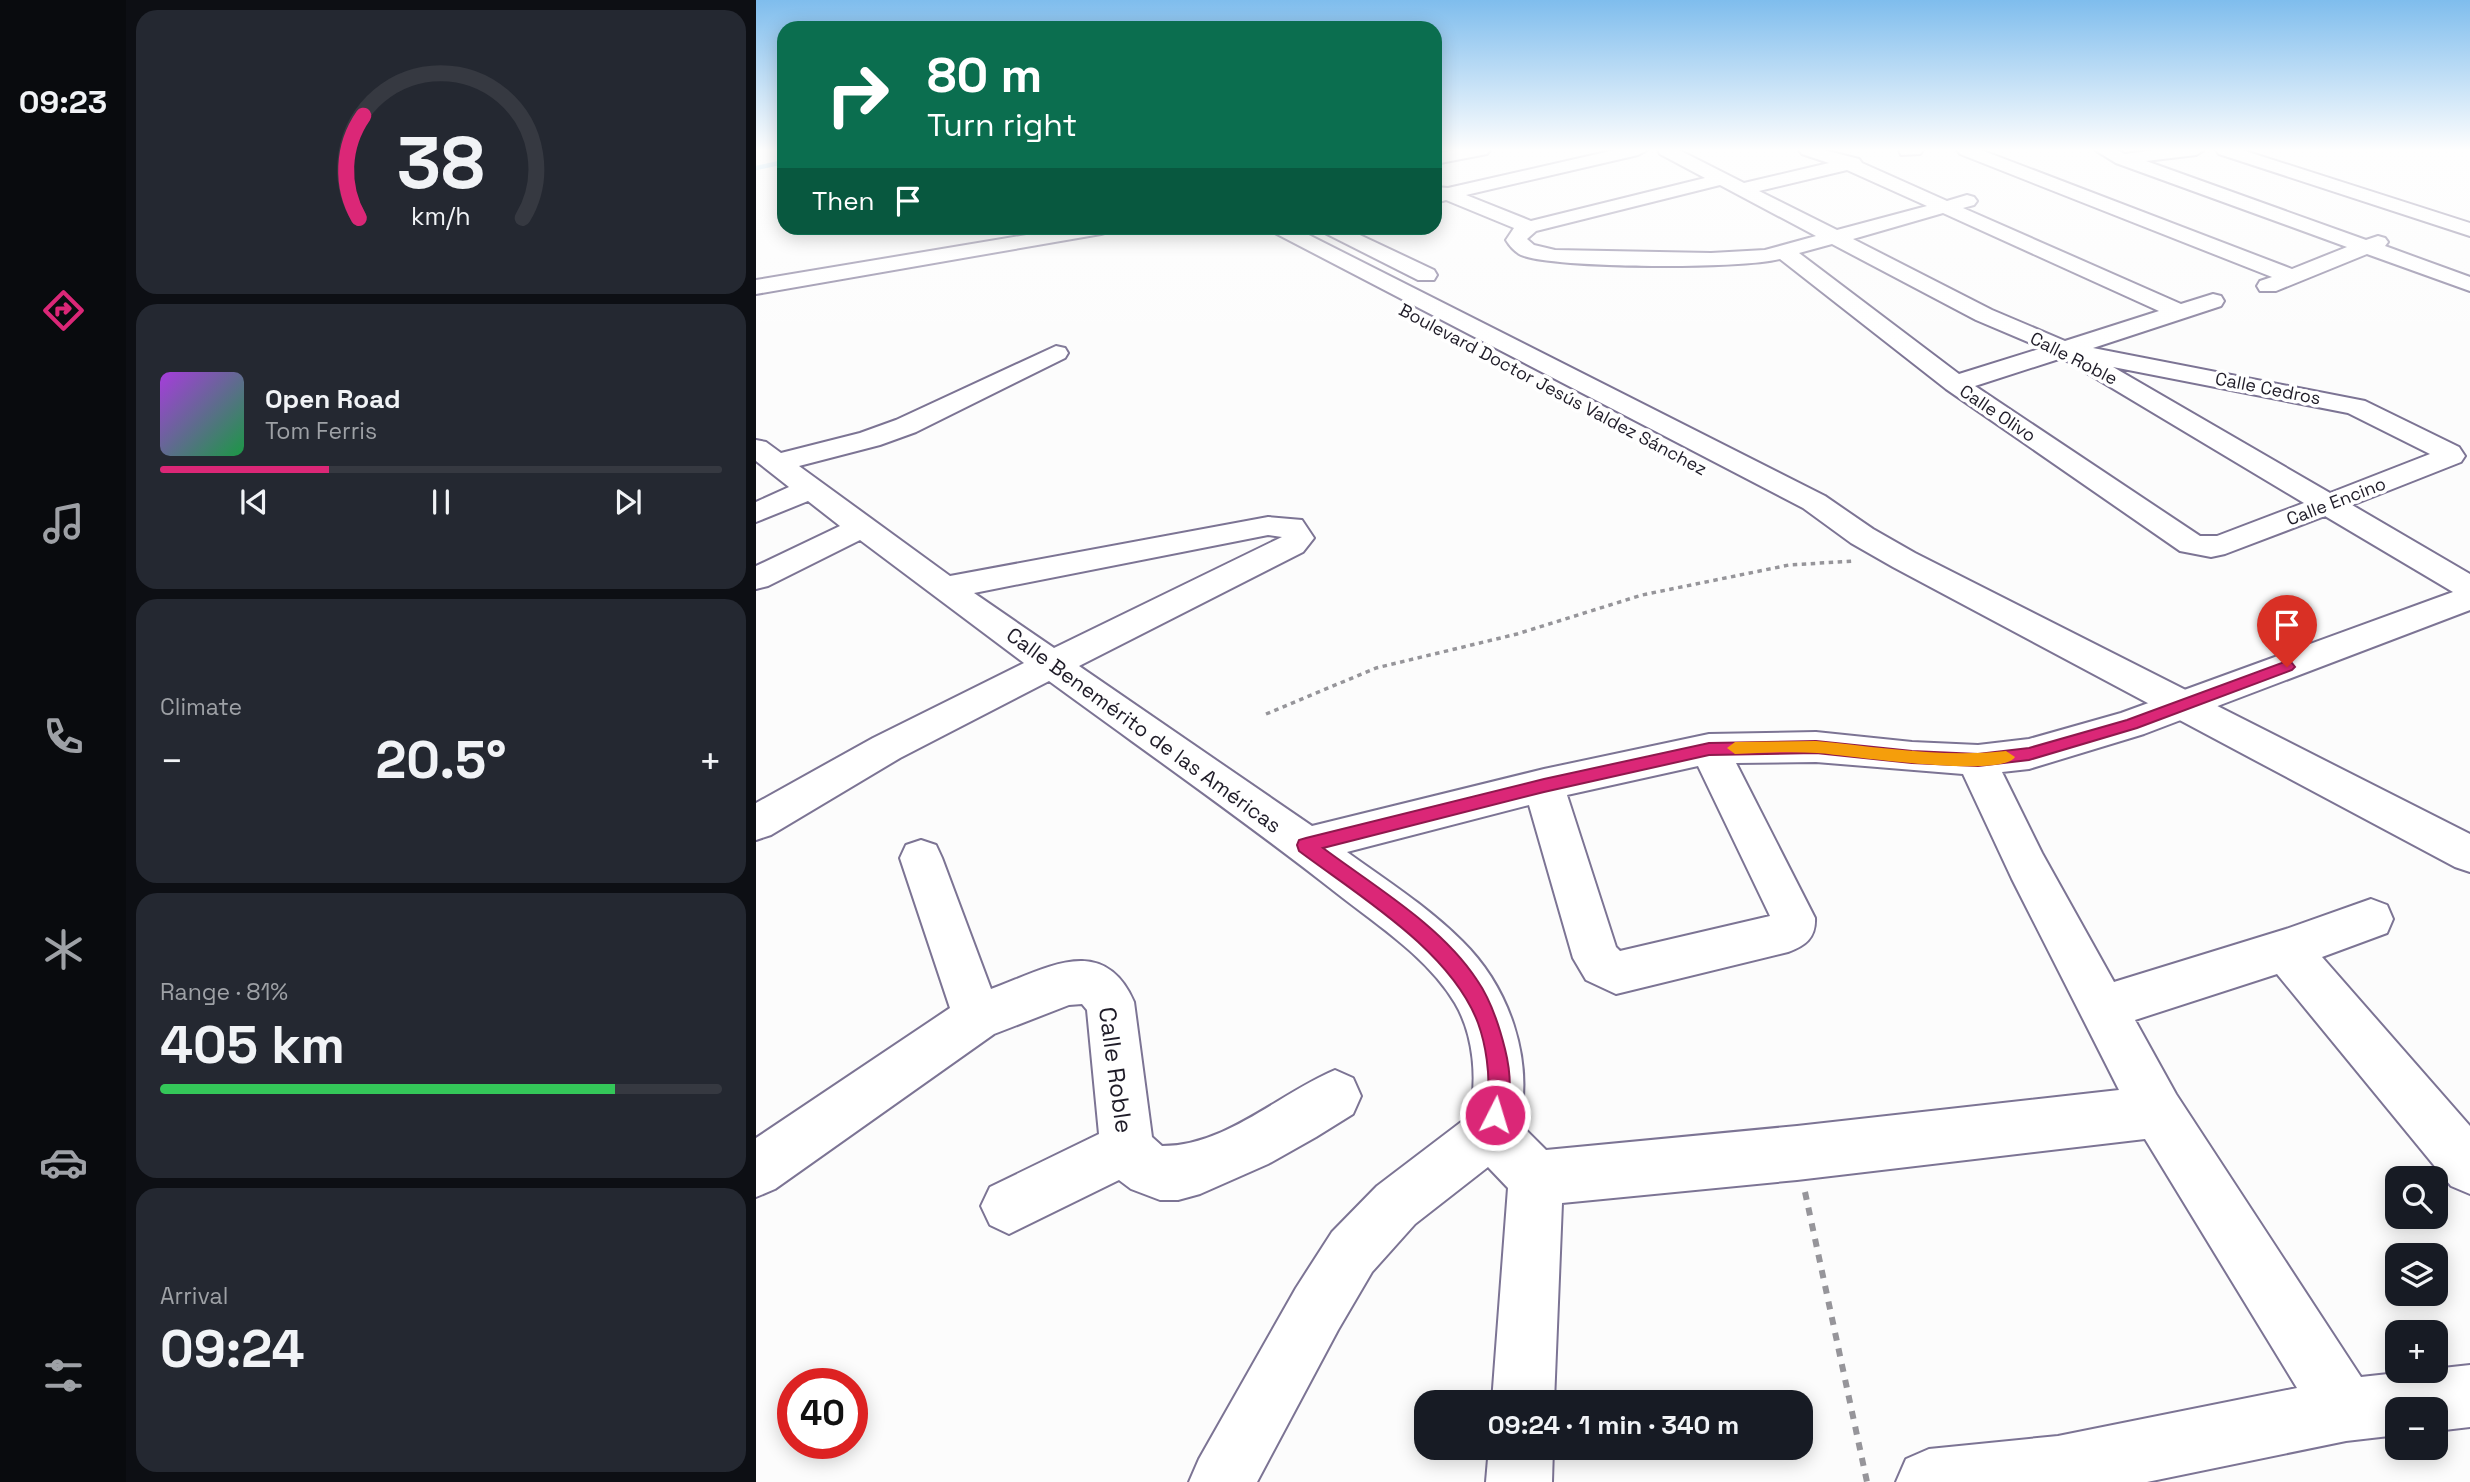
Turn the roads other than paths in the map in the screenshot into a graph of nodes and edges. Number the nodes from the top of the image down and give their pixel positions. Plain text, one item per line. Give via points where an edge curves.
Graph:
1 (1508, 219) edge
2 (1561, 219) edge
3 (1799, 219) edge
4 (1902, 219) edge
5 (1972, 219) edge
6 (2146, 219) edge
7 (2289, 219) edge
8 (2439, 220) joint
9 (1529, 227) junction
10 (2470, 230) edge
11 (1060, 235) edge
12 (1265, 235) edge
13 (1292, 235) edge
14 (1344, 235) edge
15 (1836, 238) junction
16 (2366, 247) junction
17 (1784, 252) junction
18 (1426, 275) dead end
19 (2293, 277) junction
20 (2465, 281) edge
21 (756, 287) edge
22 (2259, 289) dead end
23 (2213, 301) dead end
24 (2180, 312) junction
25 (1455, 328) junction
26 (2067, 350) junction
27 (1056, 353) dead end
28 (1955, 384) junction
29 (765, 456) edge
30 (2448, 459) joint
31 (809, 489) junction
32 (2329, 503) junction
33 (756, 513) edge
34 (862, 527) junction
35 (1198, 539) junction
36 (2225, 544) joint
37 (1236, 575) junction
38 (756, 579) edge
39 (944, 588) junction
40 (2470, 588) edge
41 (2470, 598) edge
42 (1054, 665) junction
43 (2183, 706) junction
44 (1709, 749) junction
45 (1978, 760) junction
46 (1544, 785) junction
47 (756, 823) edge
48 (1306, 845) junction
49 (2470, 854) edge
50 (921, 858) dead end
51 (2371, 919) dead end
52 (2286, 950) junction
53 (2104, 1008) junction
54 (977, 1017) junction
55 (1335, 1096) dead end
56 (2158, 1112) junction
57 (1491, 1132) junction
58 (1127, 1148) junction
59 (2470, 1167) edge
60 (756, 1170) edge
61 (1536, 1178) junction
62 (1009, 1206) dead end
63 (1524, 1390) edge
64 (2470, 1396) edge
65 (2346, 1410) junction
66 (1520, 1460) edge
67 (1222, 1482) edge
68 (1519, 1482) edge
69 (1929, 1482) edge

1 - 9 street
2 - 9 street
3 - 15 street, Calle Roble
4 - 15 street
5 - 24 street
6 - 19 street
7 - 16 street
8 - 10 street
8 - 16 street
9 - 17 street via 1517,236 1517,243 1555,256 1744,258
11 - 21 street
12 - 25 street, Boulevard Doctor Jesús Valdez Sánchez
13 - 25 street, Boulevard Doctor Jesús Valdez Sánchez
14 - 18 street
15 - 17 street
15 - 26 street, Calle Roble via 1984,315
16 - 19 street
16 - 20 street
17 - 28 street, Calle Olivo
19 - 22 street
23 - 24 street
24 - 26 street
25 - 43 street, Boulevard Doctor Jesús Valdez Sánchez via 1794,514 1862,536
26 - 28 street
26 - 30 street, Calle Cedros via 2356,407 2449,453
26 - 32 street, Calle Roble
27 - 29 street via 898,429
28 - 36 street, Calle Olivo via 2179,537 2202,547
29 - 31 street, Calle Benemérito de las Américas
30 - 32 street, Calle Encino
31 - 33 street
31 - 34 street, Calle Benemérito de las Américas
32 - 36 street, Calle Encino
32 - 40 street, Calle Roble
34 - 38 street
34 - 39 street, Calle Benemérito de las Américas
35 - 37 street
35 - 37 street via 1278,525 1295,530 1298,538 1292,545
35 - 39 street
37 - 42 street
39 - 42 street, Calle Benemérito de las Américas
41 - 43 street
42 - 47 street via 827,781
42 - 48 street, Calle Benemérito de las Américas
43 - 45 street via 2073,743
43 - 49 street, Boulevard Doctor Jesús Valdez Sánchez
44 - 45 street via 1816,747
44 - 46 street
44 - 46 street via 1793,918 1788,932 1609,971 1597,957
45 - 53 street via 2027,866
46 - 48 street
48 - 57 street, Calle Benemérito de las Américas via 1420,932 1471,987 1489,1023 1497,1059 1499,1098
50 - 54 street
51 - 52 street
52 - 53 street
52 - 59 street
53 - 56 street
54 - 58 street, Calle Roble via 1069,983 1096,985 1110,1002
54 - 60 street, Calle Roble
55 - 58 street, Calle Roble via 1239,1152 1175,1174 1142,1166
56 - 61 street
56 - 65 street
57 - 61 street
57 - 67 street via 1396,1205 1352,1252
58 - 62 street
61 - 63 street
64 - 65 street
65 - 69 street via 2058,1468
66 - 68 street

